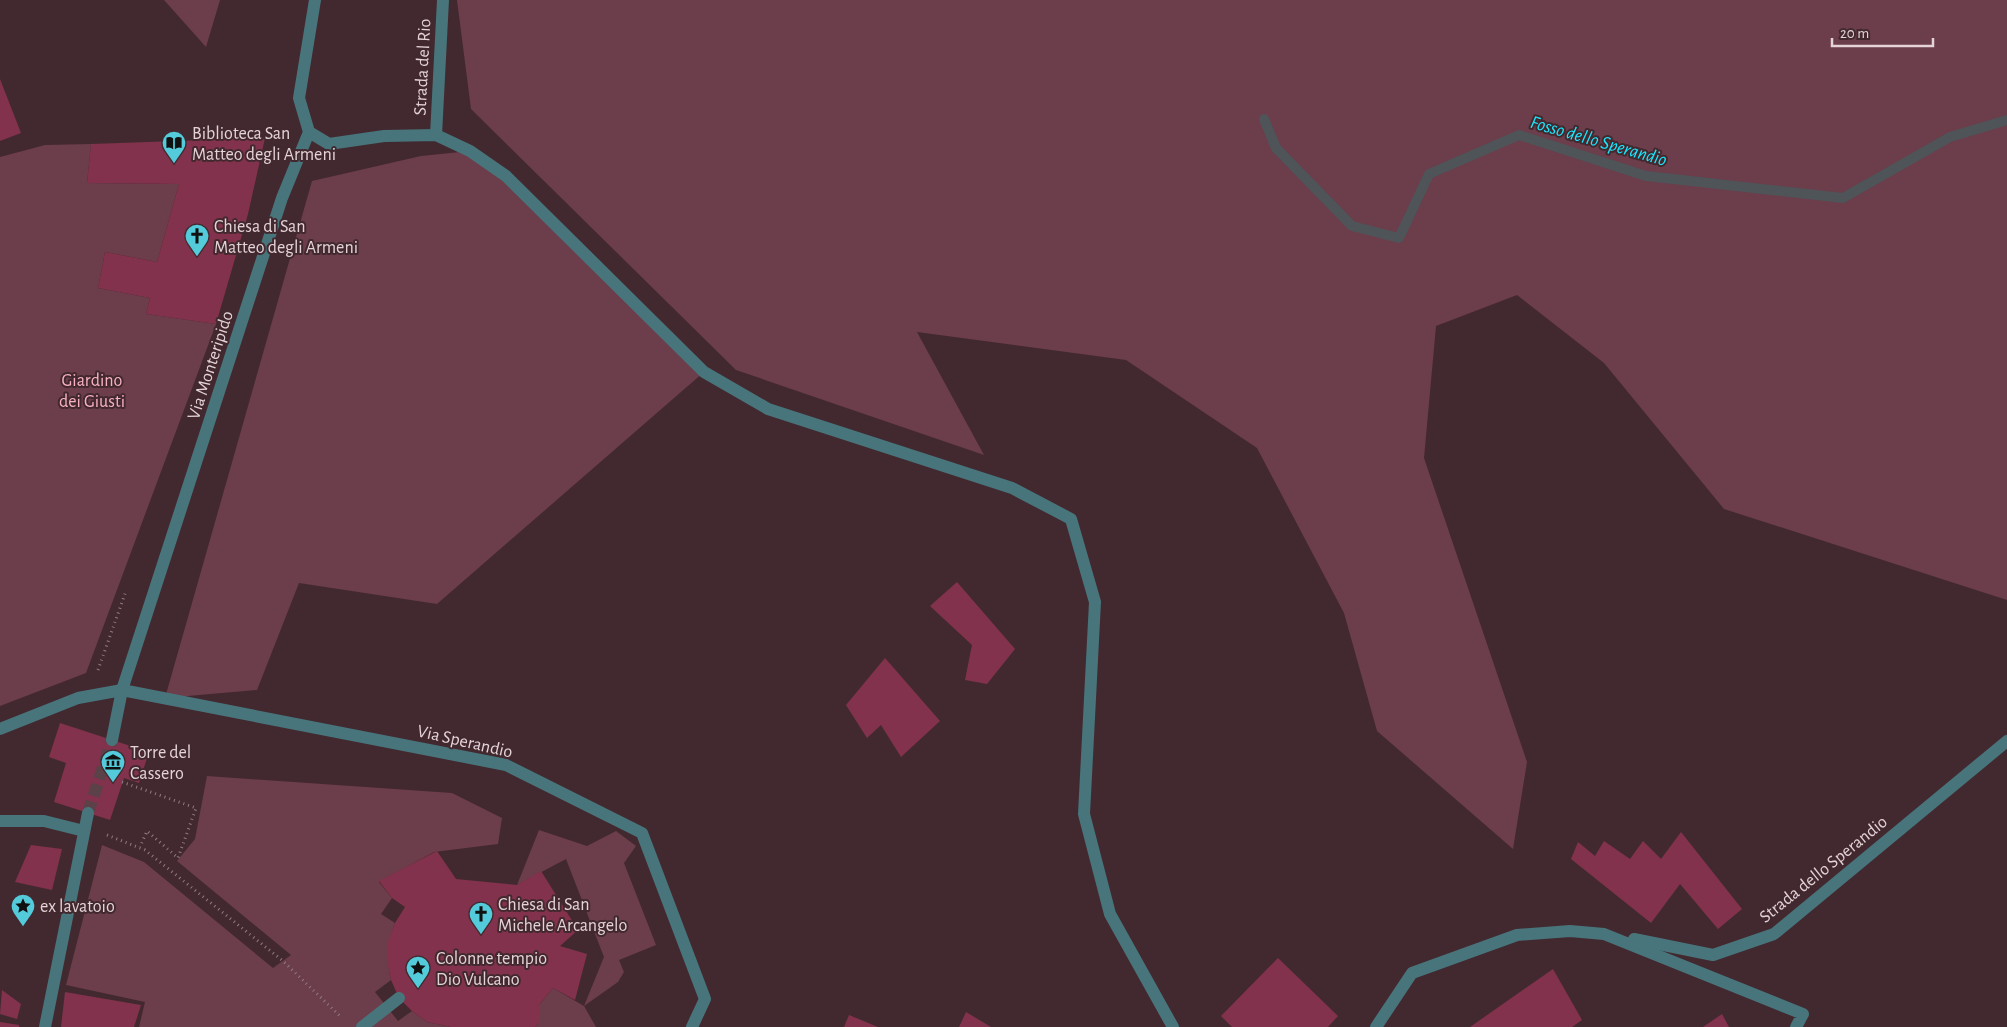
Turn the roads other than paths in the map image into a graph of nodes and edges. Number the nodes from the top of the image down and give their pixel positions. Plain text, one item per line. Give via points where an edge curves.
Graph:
1 (316, 0) edge
2 (443, 0) edge
3 (310, 132) junction
4 (436, 135) junction
5 (122, 690) junction
6 (0, 729) edge
7 (112, 740) tunnel mouth
8 (2007, 740) edge
9 (88, 813) tunnel mouth
10 (0, 821) edge
11 (84, 832) junction
12 (1604, 934) junction
13 (399, 998) dead end
14 (45, 1027) edge
15 (362, 1027) edge
16 (692, 1027) edge
17 (1173, 1027) edge
18 (1376, 1027) edge
19 (1796, 1027) edge

1 - 3 street via 299,98
2 - 4 street, Strada del Rio
3 - 4 street via 329,144 384,136
3 - 5 street, Via Monteripido via 282,198
4 - 17 street via 470,151 506,176 704,372 768,409 1012,488 1071,519 1095,602 1084,814 1110,914
5 - 6 street via 78,698
5 - 7 street, Via Monteripido
5 - 16 street, Via Sperandio via 506,765 642,833 705,1000
8 - 12 street, Strada dello Sperandio via 1774,934 1713,955
9 - 11 street
10 - 11 street via 44,821
11 - 14 street
12 - 18 street, Strada dello Sperandio via 1570,931 1517,935 1412,973
12 - 19 street, Strada dello Sperandio via 1803,1014
13 - 15 street

